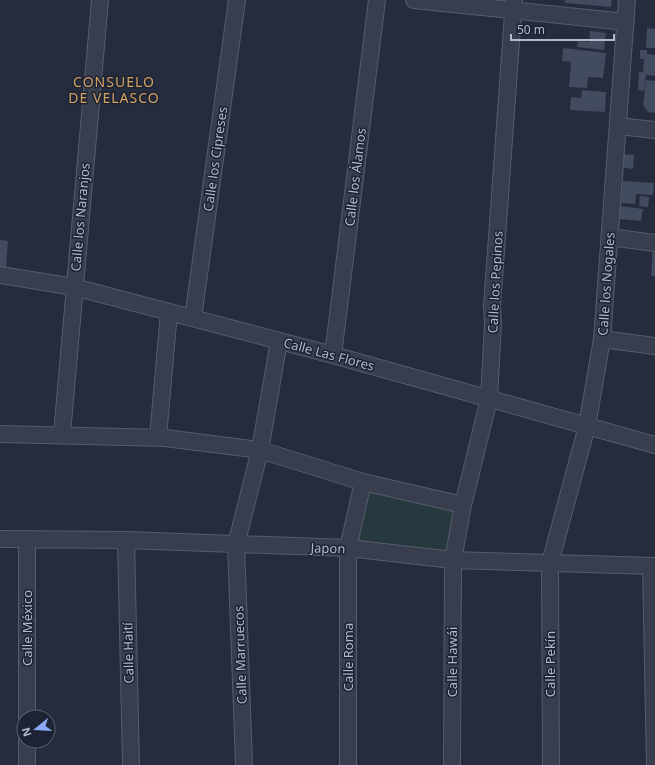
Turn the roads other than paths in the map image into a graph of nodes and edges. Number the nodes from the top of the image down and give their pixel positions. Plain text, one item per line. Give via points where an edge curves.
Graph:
1 (100, 0) edge
2 (237, 0) edge
3 (377, 0) edge
4 (414, 0) edge
5 (627, 0) edge
6 (513, 6) edge
7 (626, 22) junction
8 (618, 126) junction
9 (655, 130) edge
10 (610, 237) junction
11 (655, 243) edge
12 (0, 275) edge
13 (74, 287) junction
14 (169, 312) junction
15 (193, 318) junction
16 (602, 339) junction
17 (279, 340) junction
18 (655, 346) edge
19 (333, 354) junction
20 (488, 399) junction
21 (587, 426) junction
22 (0, 434) edge
23 (62, 434) junction
24 (158, 437) junction
25 (655, 445) edge
26 (260, 450) junction
27 (363, 482) junction
28 (463, 505) junction
29 (0, 539) edge
30 (27, 539) junction
31 (126, 540) junction
32 (236, 545) junction
33 (348, 548) junction
34 (453, 560) junction
35 (550, 563) junction
36 (653, 566) edge
37 (27, 709) edge
38 (27, 749) edge
39 (27, 765) edge
40 (131, 765) edge
41 (244, 765) edge
42 (348, 765) edge
43 (452, 765) edge
44 (550, 765) edge
45 (655, 765) edge

1 - 13 street, Calle los Naranjos
2 - 15 street, Calle los Cipreses
3 - 19 street, Calle los Álamos
4 - 6 street
5 - 7 street, Calle los Nogales
6 - 7 street
6 - 20 street, Calle los Pepinos
7 - 8 street, Calle los Nogales
8 - 9 street
8 - 10 street, Calle los Nogales
10 - 11 street
10 - 16 street, Calle los Nogales
12 - 13 street, Calle Las Flores
13 - 14 street, Calle Las Flores
13 - 23 street, Calle los Naranjos
14 - 15 street, Calle Las Flores
14 - 24 street
15 - 17 street, Calle Las Flores
16 - 18 street
16 - 21 street, Calle los Nogales
17 - 19 street, Calle Las Flores
17 - 26 street, Calle Marruecos
19 - 20 street, Calle Las Flores
20 - 21 street, Calle Las Flores
20 - 28 street, Calle los Pepinos
21 - 25 street, Calle Las Flores
21 - 35 street, Calle los Nogales
22 - 23 street
23 - 24 street
24 - 26 street
26 - 27 street
26 - 32 street, Calle Marruecos
27 - 28 street
27 - 33 street, Calle Roma
28 - 34 street, Calle los Pepinos
29 - 30 street, Japon
30 - 31 street, Japon
30 - 37 street, Calle México
31 - 32 street, Japon
31 - 40 street, Calle Haití
32 - 33 street, Japon
32 - 41 street, Calle Marruecos
33 - 34 street, Japon
33 - 42 street, Calle Roma
34 - 35 street, Japon
34 - 43 street, Calle Hawái
35 - 36 street, Japon
35 - 44 street, Calle Pekín
36 - 45 street
38 - 39 street

